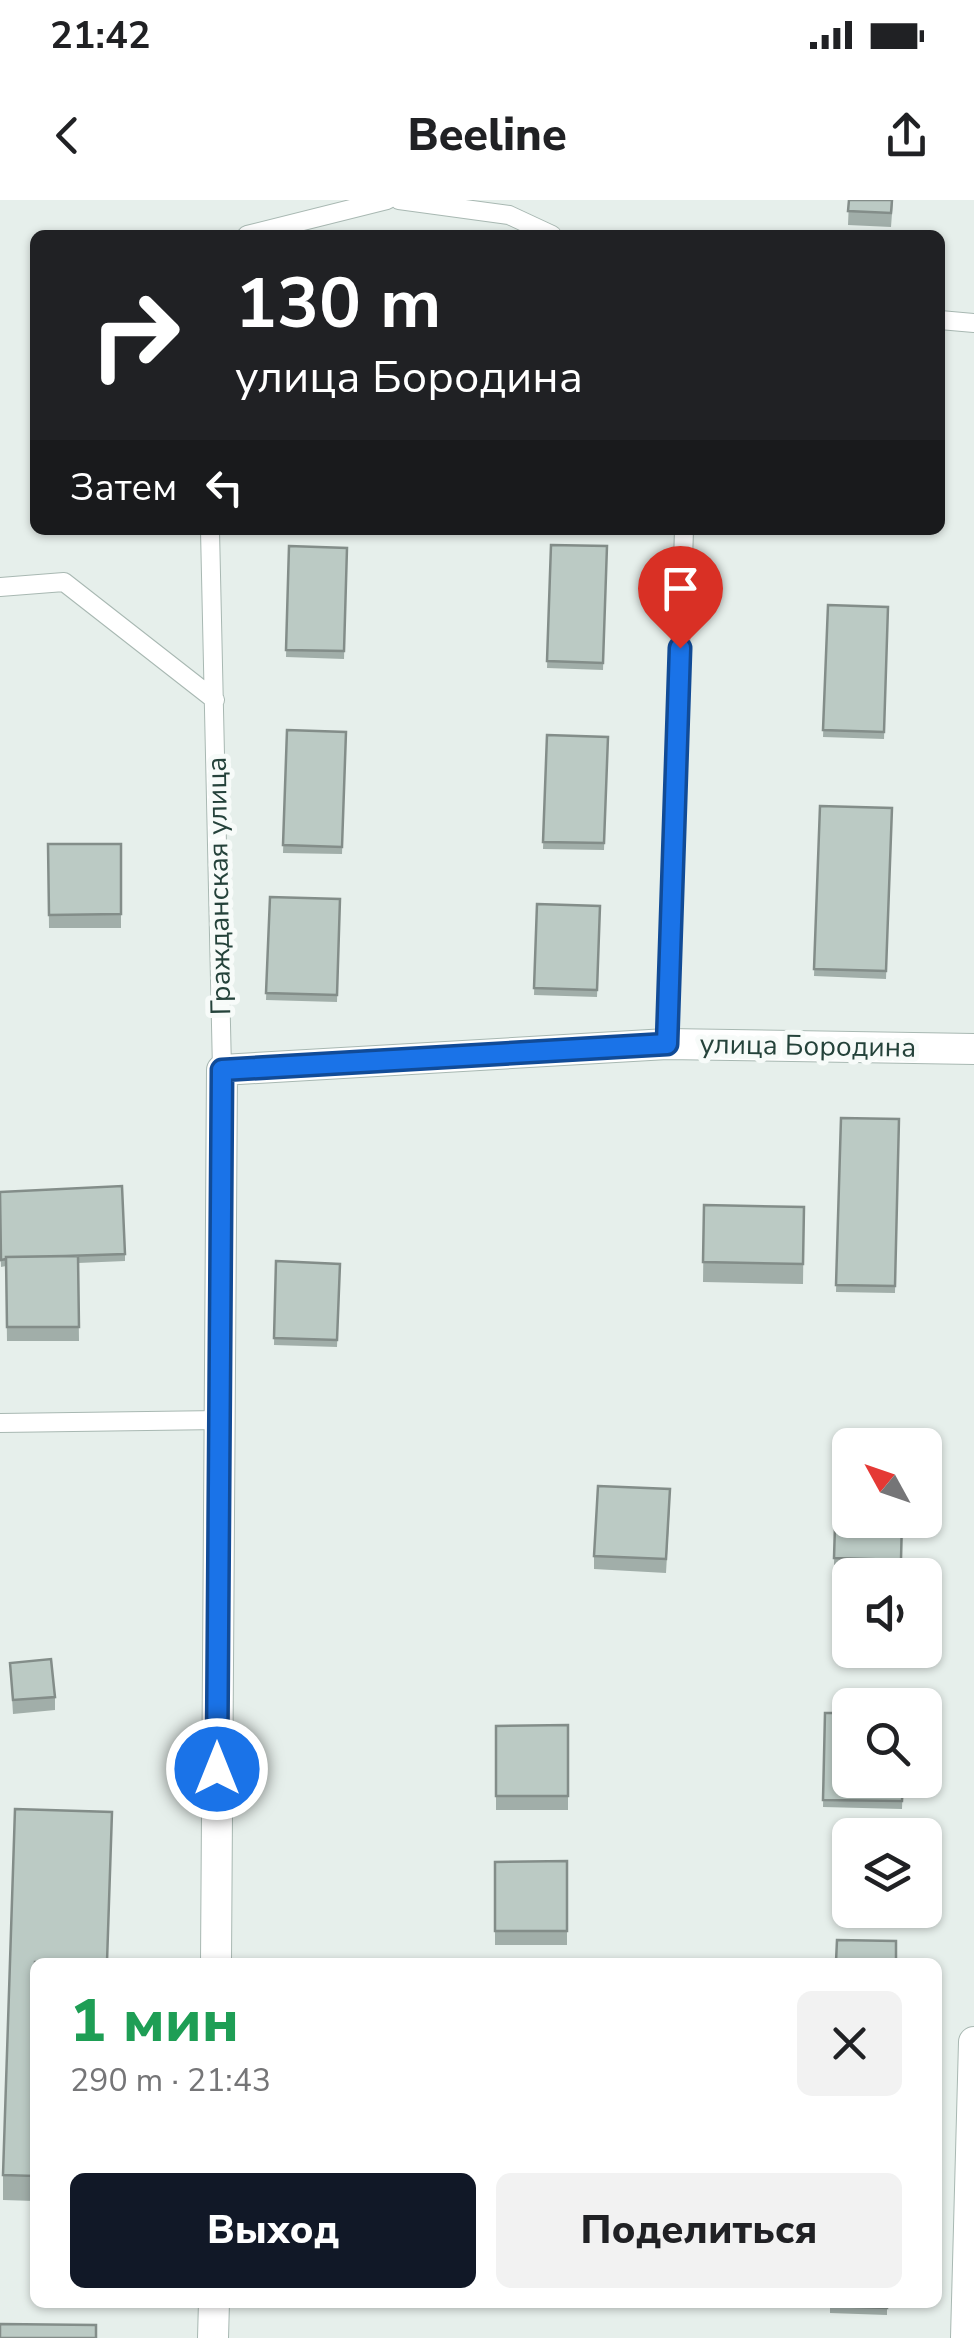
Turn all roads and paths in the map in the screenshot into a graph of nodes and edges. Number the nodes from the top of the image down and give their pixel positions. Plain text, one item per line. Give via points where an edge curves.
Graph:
1 (387, 200) edge
2 (399, 200) edge
3 (268, 230) edge
4 (542, 230) edge
5 (945, 320) edge
6 (974, 323) edge
7 (210, 535) edge
8 (684, 535) edge
9 (0, 587) edge
10 (215, 700) junction
11 (667, 1044) junction
12 (974, 1050) edge
13 (222, 1070) junction
14 (220, 1420) junction
15 (0, 1423) edge
16 (216, 1958) edge
17 (974, 2042) edge
18 (214, 2308) edge
19 (213, 2338) edge
20 (966, 2338) edge

1 - 3 lane
2 - 4 lane via 509,214
5 - 6 lane
7 - 10 lane, Гражданская улица
8 - 11 lane
9 - 10 lane via 64,582
10 - 13 lane, Гражданская улица
11 - 12 street, улица Бородина
11 - 13 street, улица Бородина
13 - 14 street, Гражданская улица
14 - 15 lane
14 - 16 street, Гражданская улица
17 - 20 street
18 - 19 street

